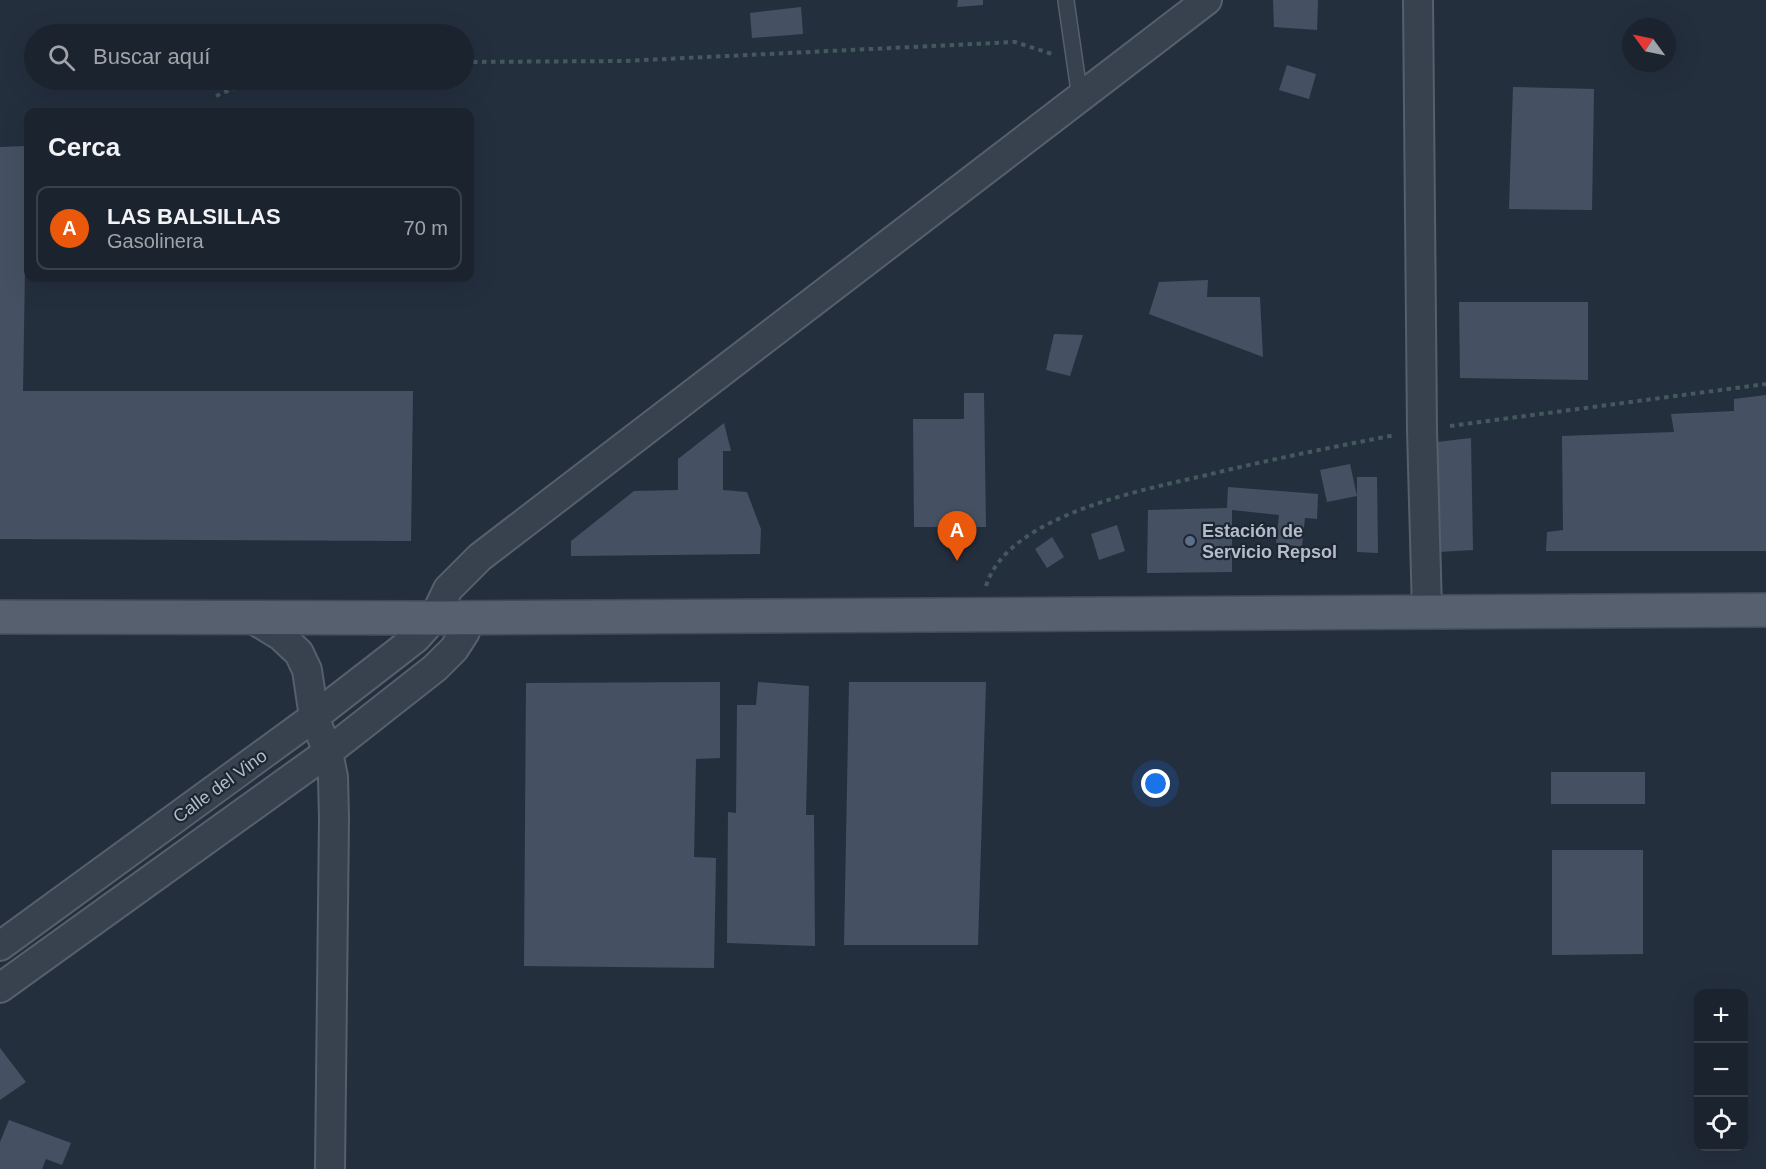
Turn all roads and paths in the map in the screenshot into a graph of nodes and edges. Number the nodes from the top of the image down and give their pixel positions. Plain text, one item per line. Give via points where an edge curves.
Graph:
1 (1207, 0) edge
2 (1418, 0) edge
3 (1066, 1) edge
4 (474, 62) edge
5 (1078, 85) junction
6 (230, 90) edge
7 (216, 96) dead end
8 (1766, 384) edge
9 (1422, 430) junction
10 (1427, 610) junction
11 (1766, 610) edge
12 (982, 613) junction
13 (0, 616) edge
14 (248, 616) junction
15 (467, 616) junction
16 (434, 618) junction
17 (314, 717) junction
18 (328, 752) junction
19 (0, 946) edge
20 (0, 988) edge
21 (330, 1169) edge

1 - 5 street, Calle del Vino
2 - 9 street
3 - 5 lane
4 - 5 path via 624,61 1015,42 1059,57
5 - 16 street, Calle del Vino via 480,557 448,589
6 - 7 path
8 - 9 path
9 - 10 street
9 - 12 path via 1137,491 1063,517 1029,535 994,569 986,583
10 - 11 main road
10 - 12 main road
12 - 15 main road
13 - 14 main road
14 - 16 main road
14 - 17 street via 281,636 299,653 312,688
15 - 16 main road
15 - 18 street via 465,632 435,668
16 - 17 street, Calle del Vino via 416,638
17 - 18 street
17 - 19 street, Calle del Vino
18 - 20 street
18 - 21 street via 334,818

